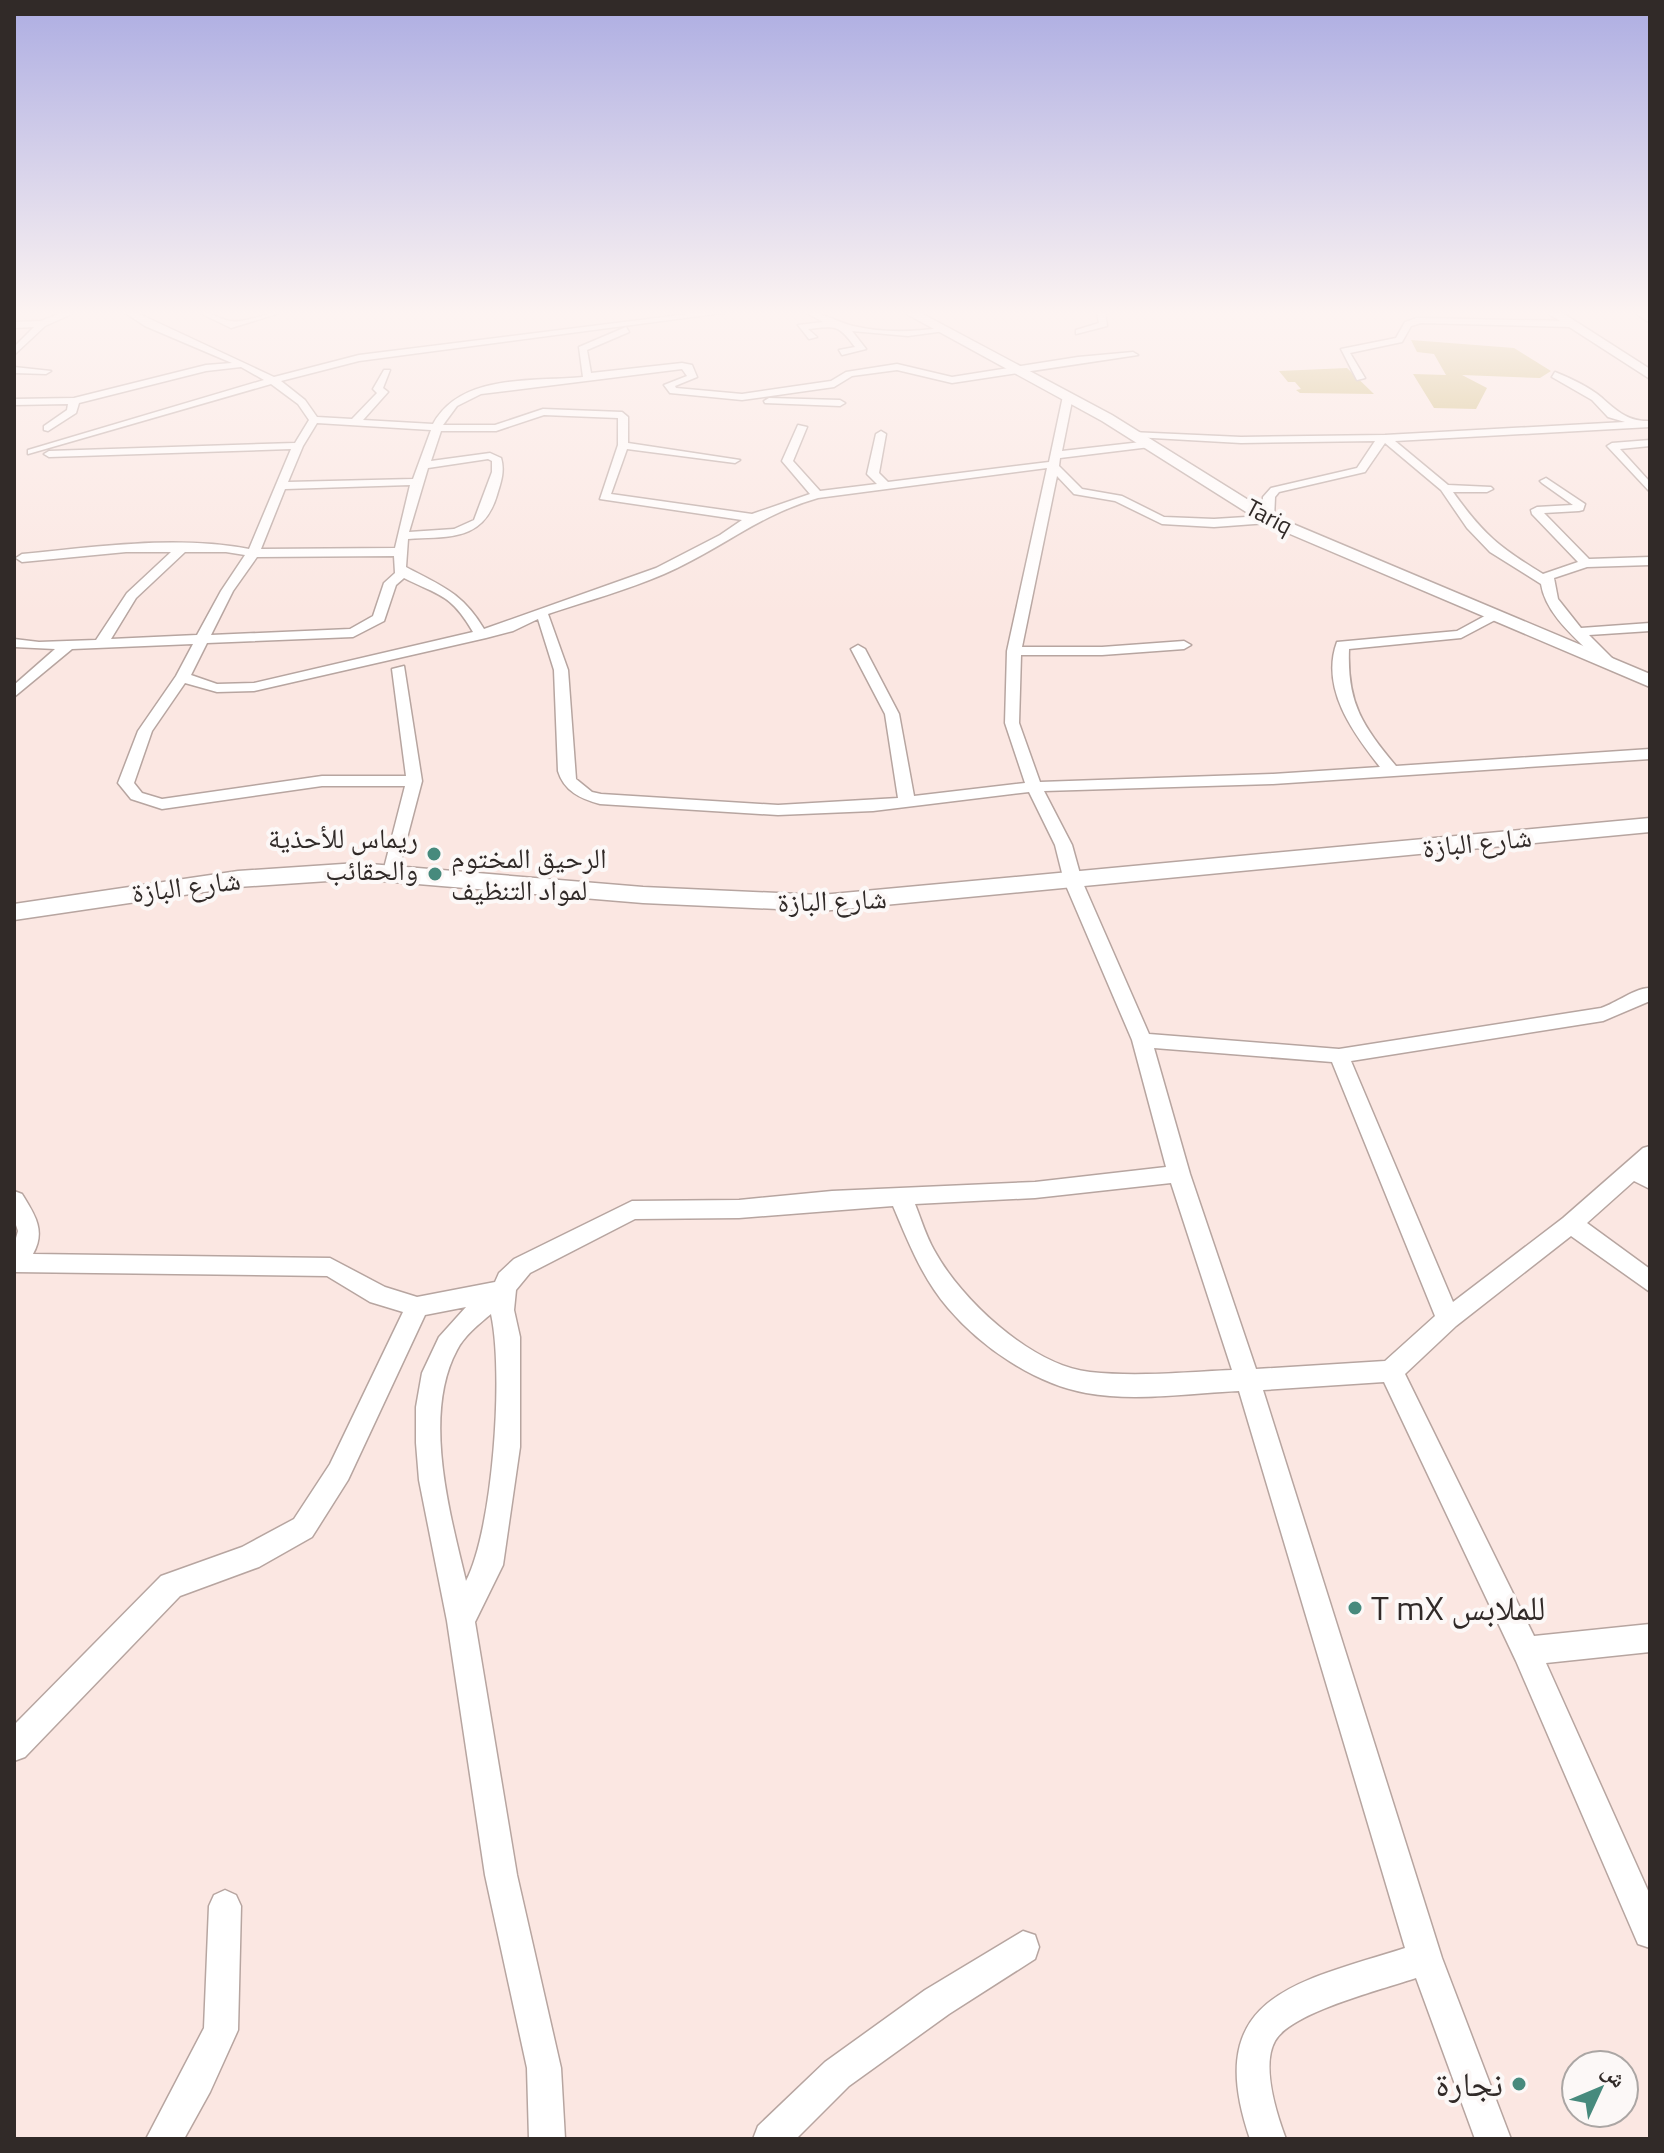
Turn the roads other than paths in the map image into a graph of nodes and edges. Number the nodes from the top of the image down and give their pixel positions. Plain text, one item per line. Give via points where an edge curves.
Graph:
1 (70, 412) edge
2 (164, 412) edge
3 (310, 412) edge
4 (364, 412) edge
5 (446, 412) edge
6 (548, 412) edge
7 (580, 412) edge
8 (1064, 412) edge
9 (1096, 412) edge
10 (1610, 412) edge
11 (314, 420) junction
12 (355, 422) junction
13 (1642, 424) edge
14 (802, 427) dead end
15 (48, 428) dead end
16 (435, 428) junction
17 (881, 434) dead end
18 (1385, 438) junction
19 (1142, 439) junction
20 (1650, 441) edge
21 (623, 445) junction
22 (298, 446) junction
23 (735, 460) dead end
24 (1054, 460) junction
25 (424, 465) junction
26 (1546, 481) dead end
27 (414, 482) junction
28 (280, 486) junction
29 (887, 487) junction
30 (1445, 488) junction
31 (1487, 489) dead end
32 (1650, 489) edge
33 (817, 495) junction
34 (753, 518) junction
35 (1268, 519) junction
36 (405, 536) junction
37 (182, 548) junction
38 (400, 552) junction
39 (253, 553) junction
40 (22, 558) dead end
41 (1650, 561) edge
42 (1586, 563) junction
43 (406, 571) junction
44 (1546, 581) junction
45 (541, 612) junction
46 (1492, 616) junction
47 (1650, 627) edge
48 (1580, 632) junction
49 (481, 635) junction
50 (203, 638) junction
51 (14, 643) edge
52 (111, 643) junction
53 (68, 645) junction
54 (1184, 645) dead end
55 (858, 649) dead end
56 (1014, 651) junction
57 (1609, 663) junction
58 (399, 669) dead end
59 (183, 676) junction
60 (1650, 681) edge
61 (14, 693) edge
62 (1650, 754) edge
63 (1390, 769) junction
64 (414, 781) junction
65 (1034, 787) junction
66 (907, 802) junction
67 (1650, 825) edge
68 (391, 872) junction
69 (1073, 881) junction
70 (14, 912) edge
71 (1650, 995) edge
72 (1142, 1040) junction
73 (1339, 1056) junction
74 (1650, 1154) edge
75 (1179, 1174) junction
76 (1642, 1176) edge
77 (901, 1198) junction
78 (14, 1200) edge
79 (1571, 1224) junction
80 (14, 1262) edge
81 (1650, 1282) edge
82 (504, 1290) junction
83 (417, 1307) junction
84 (1448, 1319) junction
85 (1391, 1371) junction
86 (1248, 1380) junction
87 (461, 1621) junction
88 (1650, 1638) edge
89 (1526, 1651) junction
90 (14, 1746) edge
91 (225, 1906) dead end
92 (1650, 1932) edge
93 (1023, 1947) dead end
94 (1425, 1958) junction
95 (164, 2139) edge
96 (547, 2139) edge
97 (771, 2139) edge
98 (1268, 2139) edge
99 (1493, 2139) edge

1 - 15 street
2 - 22 street via 32,452
3 - 11 street
4 - 12 street
5 - 16 street
6 - 16 street via 488,429
7 - 21 street via 623,417
8 - 24 street
9 - 19 main road, Tariq
10 - 13 street
11 - 12 street
11 - 22 street
12 - 16 street
13 - 18 street
13 - 20 street
14 - 33 street via 787,461
16 - 25 street
17 - 29 street via 873,474
18 - 19 street
18 - 30 street
18 - 35 street via 1361,470 1275,490 1269,497
19 - 24 street
19 - 35 main road, Tariq
20 - 32 street via 1612,446
21 - 23 street
21 - 34 street via 604,497
22 - 28 street
24 - 29 street
24 - 35 street via 1078,492 1118,498 1162,520
24 - 56 street
25 - 27 street
25 - 36 street via 490,456 497,460 498,472 479,522 456,532
26 - 42 street via 1579,508 1537,510 1538,514
27 - 28 street
27 - 36 street
28 - 39 street
29 - 33 street
30 - 31 street
30 - 44 street via 1494,549
33 - 34 street
34 - 45 street via 660,571
35 - 46 main road, Tariq
36 - 38 street
37 - 39 street
37 - 40 street
37 - 52 street via 123,607 102,641
38 - 39 street
38 - 43 street via 400,570
39 - 50 street
41 - 42 street
42 - 44 street via 1558,570
43 - 49 street via 458,600
43 - 50 street via 390,583 379,618 353,633
44 - 48 street via 1551,601
45 - 49 street
45 - 66 street via 563,666 566,771 569,781 586,795 620,803 778,810
46 - 57 main road, Tariq
46 - 63 street via 1461,634 1342,645 1345,701
47 - 48 street
48 - 57 street
49 - 59 street via 254,687 214,688
50 - 52 street
50 - 59 street
51 - 53 street
52 - 53 street
53 - 61 street
54 - 56 street
55 - 66 street via 892,714
56 - 65 street via 1012,723
57 - 60 main road, Tariq
58 - 64 street
59 - 64 street via 145,731 126,783 136,797 162,804 322,781
62 - 63 street
63 - 65 street via 1273,779
64 - 68 street
65 - 66 street
65 - 69 street via 1072,867
67 - 69 main road, شارع البازة
68 - 69 main road, شارع البازة via 821,903
68 - 70 main road, شارع البازة via 238,879
69 - 72 street
71 - 73 street via 1603,1014
72 - 73 street
72 - 75 street
73 - 84 street
74 - 76 street
75 - 77 street
75 - 86 street
76 - 79 street
77 - 82 street via 632,1210 522,1266
77 - 86 street via 925,1255 956,1301 989,1334 1060,1376 1128,1385
78 - 80 street via 30,1235
79 - 81 street
79 - 84 street
80 - 83 street via 330,1267 378,1295
82 - 83 street
82 - 87 street via 507,1447 489,1565
82 - 87 street via 447,1344 428,1398 429,1456
83 - 90 street via 339,1472 303,1528 249,1558 171,1586
84 - 85 street
85 - 86 street
85 - 89 street
86 - 94 street
87 - 96 street via 501,1875 544,2068
88 - 89 street
89 - 92 street
91 - 95 street via 221,2030
93 - 97 street via 837,2074
94 - 98 street via 1287,2006 1263,2028 1253,2059 1258,2112
94 - 99 street

